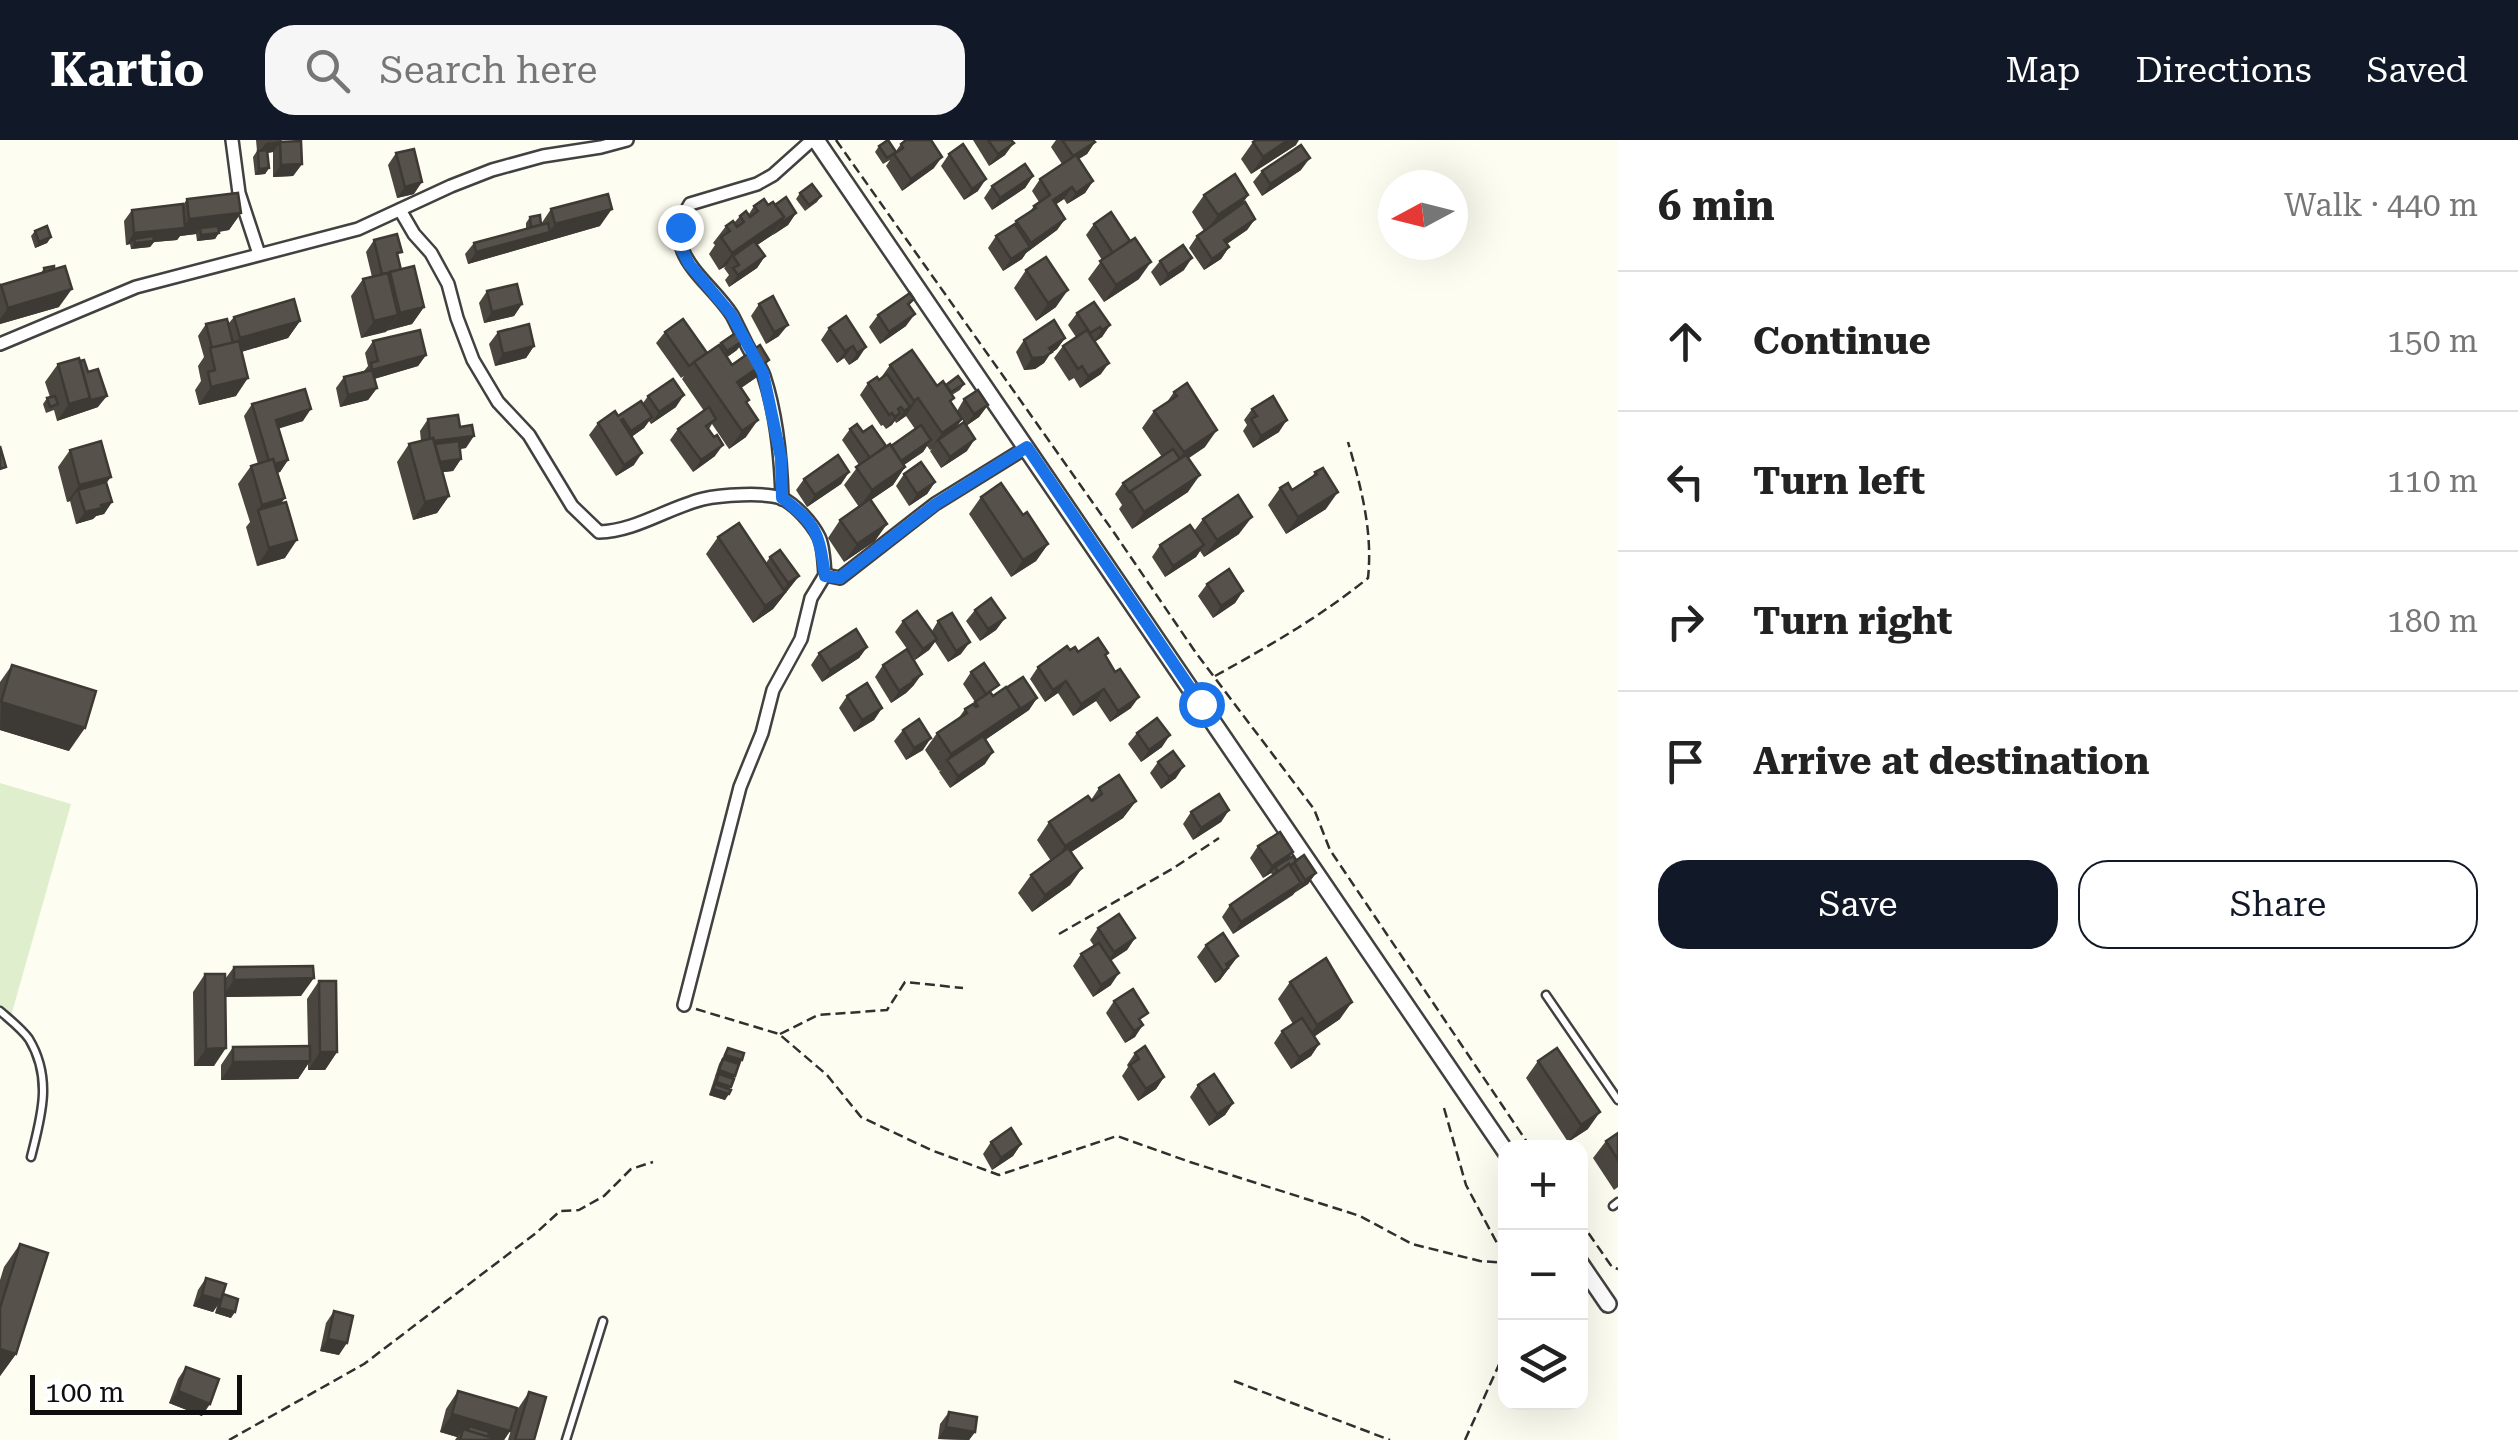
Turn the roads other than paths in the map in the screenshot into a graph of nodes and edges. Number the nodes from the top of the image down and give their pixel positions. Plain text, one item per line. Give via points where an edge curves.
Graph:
1 (232, 140) edge
2 (627, 140) edge
3 (814, 140) edge
4 (400, 210) junction
5 (260, 254) junction
6 (0, 344) edge
7 (1027, 447) junction
8 (782, 498) junction
9 (825, 576) junction
10 (1546, 995) dead end
11 (684, 1005) road end
12 (0, 1011) edge
13 (1618, 1100) edge
14 (1498, 1140) edge
15 (31, 1158) dead end
16 (1588, 1275) edge
17 (1608, 1304) dead end
18 (603, 1321) dead end
19 (566, 1440) edge

1 - 5 street via 239,194
2 - 4 street via 492,170
3 - 7 street
3 - 8 street via 757,184 690,204 680,227 689,264 731,314 763,373 781,458
4 - 5 street via 358,229
4 - 8 street via 448,284 473,360 498,402 530,435 572,506 599,532 704,499
5 - 6 street via 136,287
7 - 9 street via 936,504 840,578
7 - 14 street
8 - 9 street via 820,538
9 - 11 street via 811,598 802,639 773,690 740,787
10 - 13 lane
12 - 15 lane via 28,1038 42,1073 44,1106
16 - 17 street
18 - 19 lane

